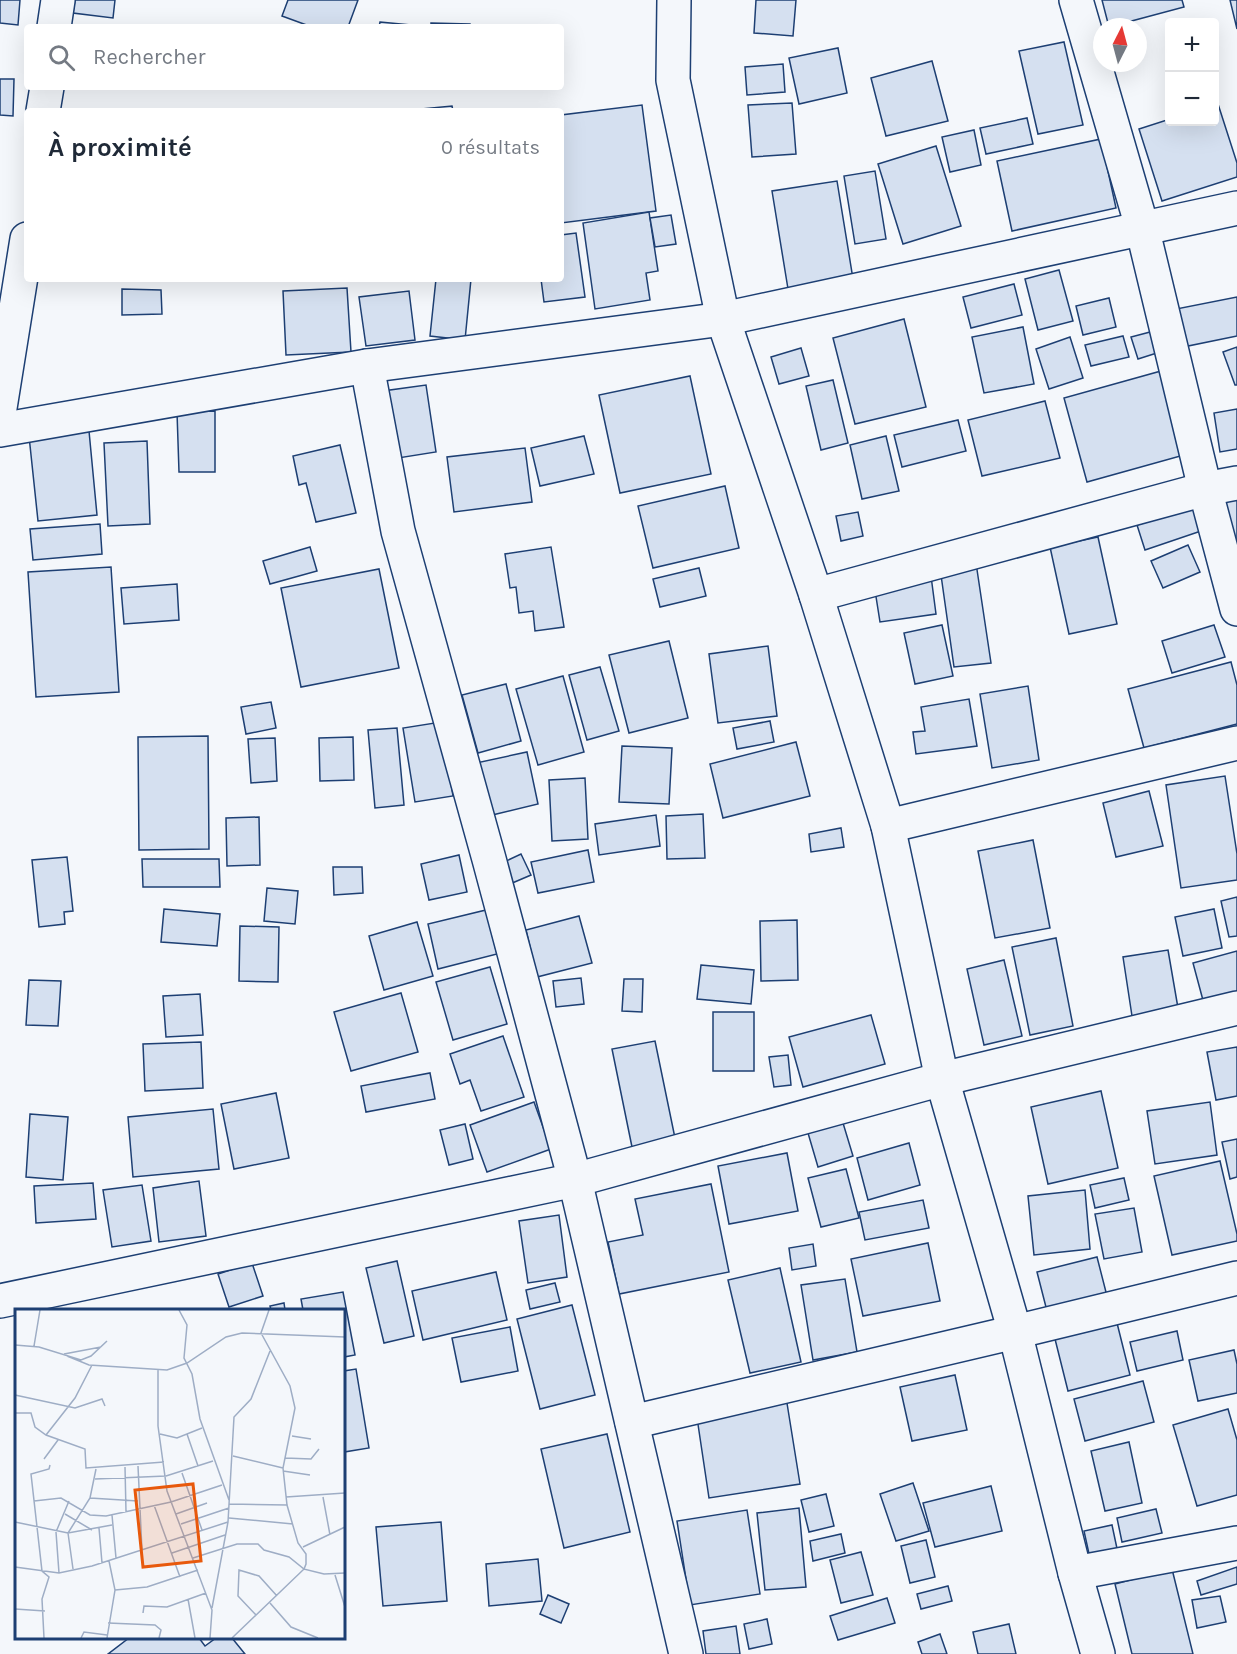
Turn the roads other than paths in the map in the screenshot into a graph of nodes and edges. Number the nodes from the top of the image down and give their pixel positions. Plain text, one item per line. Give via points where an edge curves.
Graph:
1 (58, 0) edge
2 (674, 0) edge
3 (1076, 0) edge
4 (54, 24) edge
5 (46, 90) edge
6 (44, 108) edge
7 (1237, 208) edge
8 (1142, 228) junction
9 (0, 232) edge
10 (24, 236) edge
11 (24, 256) edge
12 (723, 319) junction
13 (367, 366) junction
14 (0, 408) edge
15 (0, 430) edge
16 (1237, 483) edge
17 (1205, 489) junction
18 (816, 595) junction
19 (1237, 609) edge
20 (1237, 743) edge
21 (888, 826) junction
22 (1237, 1008) edge
23 (942, 1079) junction
24 (575, 1180) junction
25 (1237, 1278) edge
26 (0, 1301) edge
27 (1015, 1332) junction
28 (632, 1422) junction
29 (1237, 1543) edge
30 (1075, 1573) junction
31 (686, 1654) edge
32 (1098, 1654) edge

1 - 4 street
2 - 12 street via 673,80
3 - 8 street
5 - 6 street
7 - 8 street
8 - 12 street
8 - 17 street
9 - 10 street
11 - 14 street
12 - 13 street
12 - 18 street
13 - 15 street
13 - 24 street via 398,531
16 - 17 street
17 - 18 street
17 - 19 street
18 - 21 street
20 - 21 street
21 - 23 street
22 - 23 street
23 - 24 street
23 - 27 street
24 - 26 street
24 - 28 street
25 - 27 street
27 - 28 street
27 - 30 street
28 - 31 street
29 - 30 street
30 - 32 street

